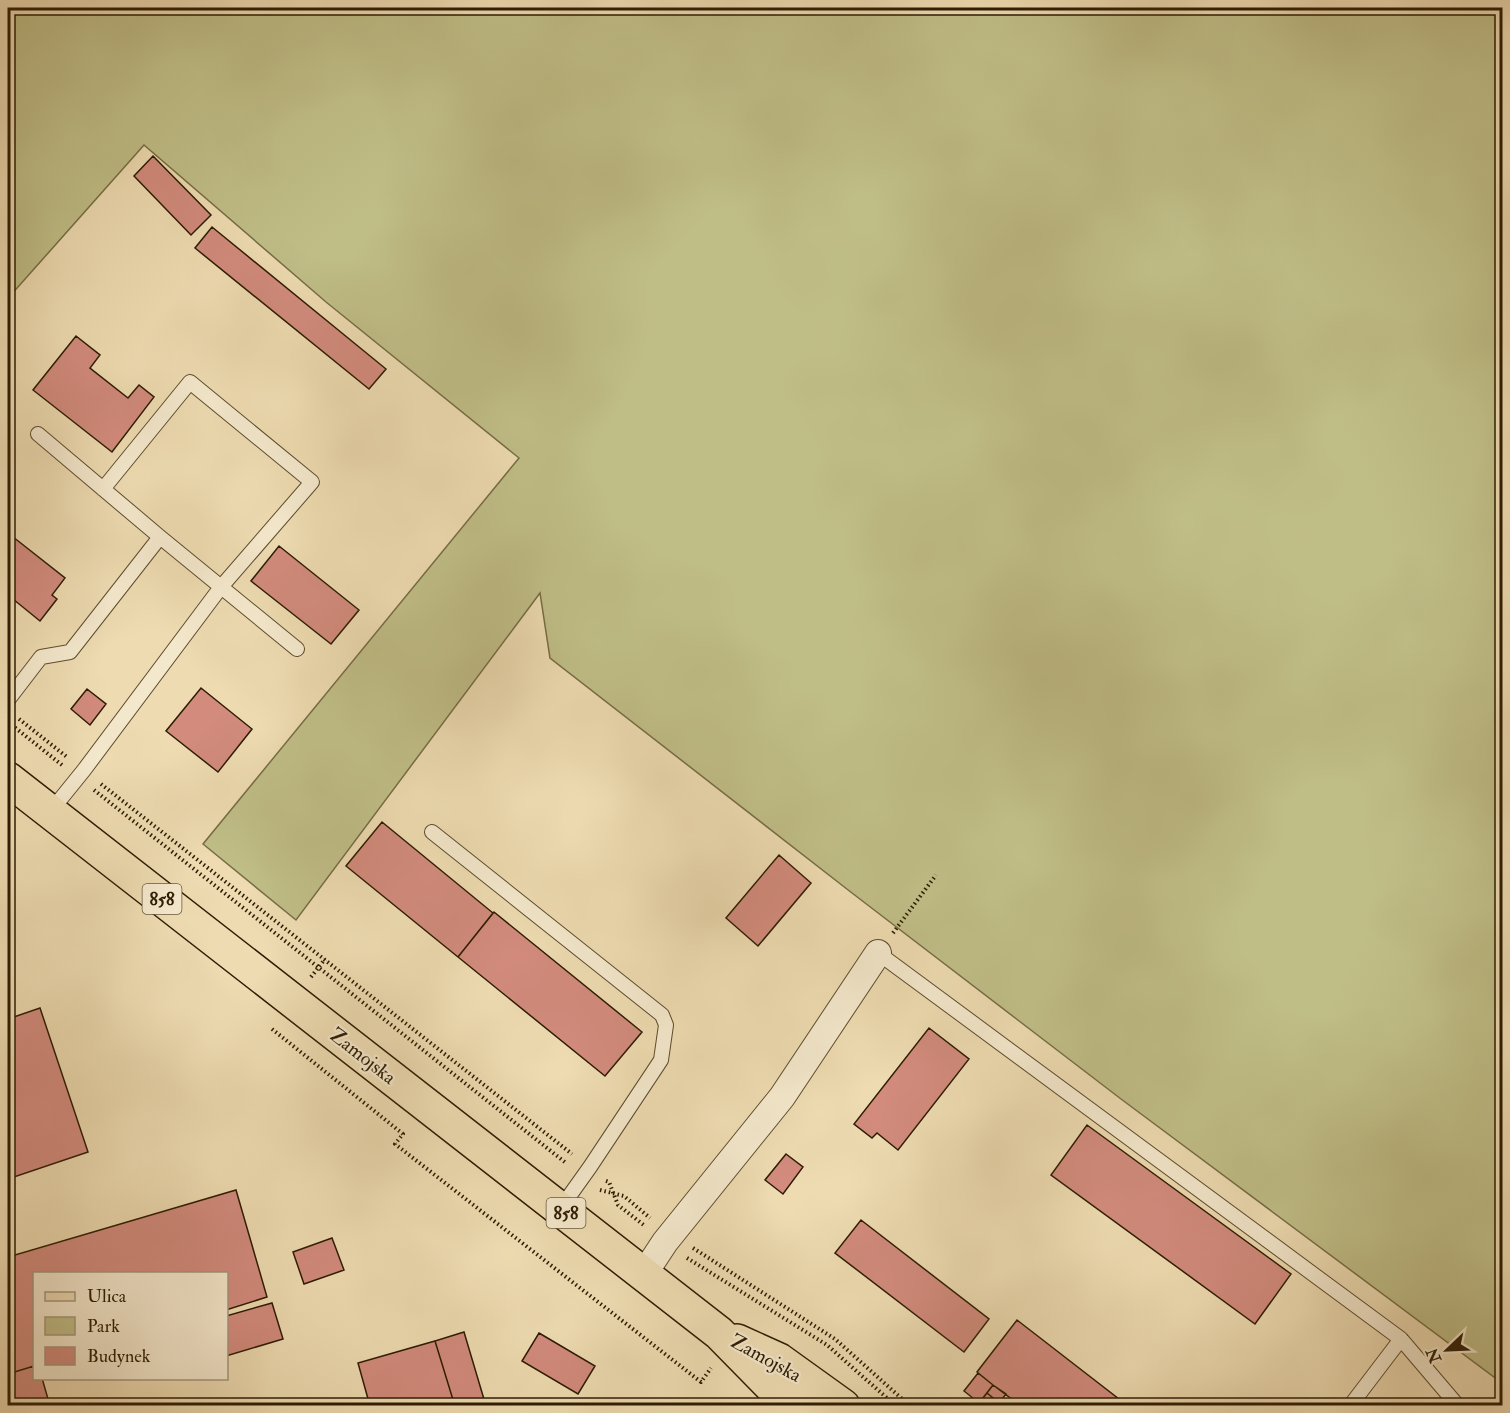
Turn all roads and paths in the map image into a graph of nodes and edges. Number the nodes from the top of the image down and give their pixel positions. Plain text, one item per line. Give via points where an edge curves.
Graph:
1 (38, 434) dead end
2 (103, 489) junction
3 (160, 537) junction
4 (221, 587) junction
5 (297, 650) dead end
6 (8, 700) edge
7 (16, 717) dead end
8 (8, 722) edge
9 (80, 773) junction
10 (8, 779) edge
11 (50, 812) junction
12 (432, 832) dead end
13 (936, 875) dead end
14 (878, 953) junction
15 (270, 1027) dead end
16 (586, 1172) junction
17 (614, 1194) junction
18 (560, 1209) junction
19 (669, 1239) junction
20 (644, 1274) junction
21 (1401, 1339) junction
22 (717, 1348) junction
23 (795, 1406) edge
24 (843, 1406) edge
25 (896, 1406) edge
26 (910, 1406) edge
27 (1350, 1406) edge
28 (1458, 1406) edge

1 - 2 lane
2 - 3 lane
2 - 4 lane via 190,382 312,482
3 - 4 lane
3 - 6 lane via 70,652 41,657
4 - 5 lane
4 - 9 lane
7 - 9 path
8 - 9 path
9 - 11 lane
9 - 16 path
9 - 16 path
10 - 11 main road, Zamojska / 858
11 - 18 main road, Zamojska / 858
12 - 16 lane via 662,1015 666,1025 661,1060
13 - 14 path
14 - 19 street via 782,1097
14 - 21 lane
15 - 22 path via 403,1134 395,1144 701,1382
16 - 17 path via 602,1191
16 - 17 path via 609,1182
16 - 18 lane
17 - 19 path via 624,1196
17 - 19 path via 618,1205
18 - 20 main road, Zamojska / 858
19 - 20 street
19 - 25 path via 686,1257 827,1345
19 - 26 path via 835,1339
20 - 22 main road, Zamojska / 858
21 - 27 lane
21 - 28 lane
22 - 23 main road, Zamojska / 858
22 - 24 main road, Zamojska / 858 via 779,1360

